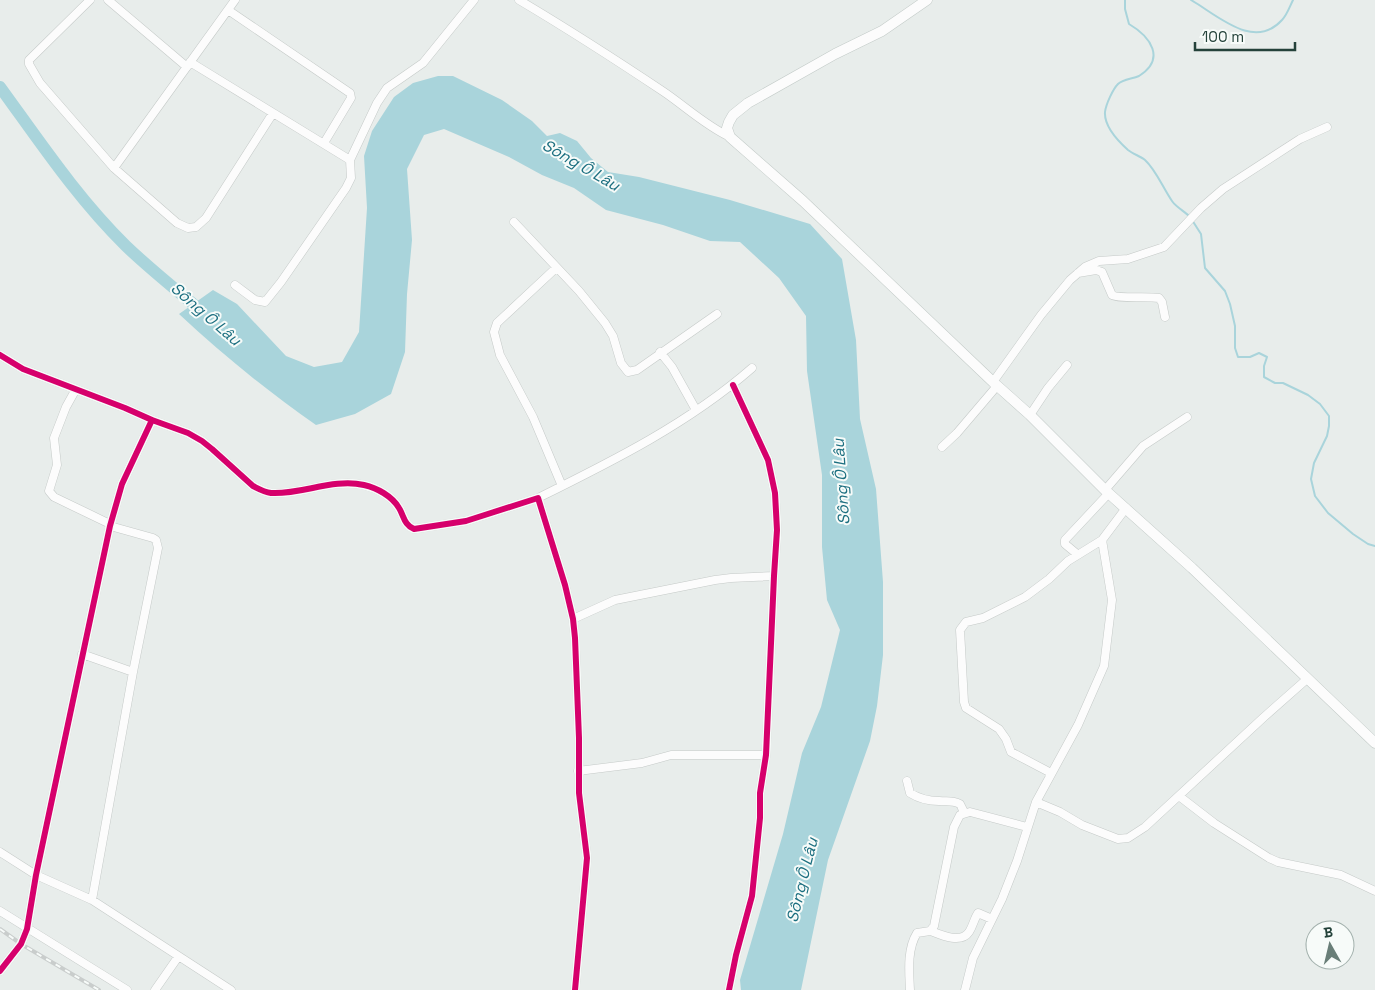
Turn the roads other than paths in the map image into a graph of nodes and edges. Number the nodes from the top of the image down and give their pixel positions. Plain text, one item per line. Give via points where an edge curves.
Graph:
1 (90, 0) edge
2 (108, 0) edge
3 (235, 0) edge
4 (474, 0) edge
5 (519, 0) edge
6 (927, 0) edge
7 (228, 10) junction
8 (188, 64) junction
9 (273, 113) junction
10 (1326, 126) dead end
11 (730, 137) junction
12 (324, 143) junction
13 (350, 160) junction
14 (114, 168) junction
15 (514, 222) dead end
16 (556, 268) junction
17 (1078, 273) junction
18 (235, 285) dead end
19 (717, 314) dead end
20 (1165, 317) dead end
21 (660, 352) junction
22 (0, 355) edge
23 (1067, 365) dead end
24 (752, 368) dead end
25 (995, 384) junction
26 (733, 385) junction
27 (76, 389) junction
28 (696, 410) junction
29 (1030, 415) junction
30 (1187, 417) dead end
31 (152, 420) junction
32 (942, 447) dead end
33 (562, 486) junction
34 (1107, 491) junction
35 (538, 498) junction
36 (1126, 508) junction
37 (110, 525) junction
38 (1102, 540) junction
39 (1077, 554) junction
40 (774, 576) junction
41 (573, 619) junction
42 (82, 654) junction
43 (133, 672) junction
44 (1307, 679) junction
45 (1375, 743) edge
46 (766, 755) junction
47 (578, 772) junction
48 (1051, 773) junction
49 (907, 781) dead end
50 (1179, 796) junction
51 (1036, 802) junction
52 (964, 812) junction
53 (1027, 827) junction
54 (0, 852) edge
55 (36, 875) junction
56 (1375, 891) edge
57 (92, 900) junction
58 (0, 911) edge
59 (992, 919) junction
60 (27, 929) junction
61 (931, 931) junction
62 (178, 957) junction
63 (0, 971) edge
64 (128, 990) edge
65 (155, 990) edge
66 (231, 990) edge
67 (575, 990) edge
68 (729, 990) edge
69 (910, 990) edge
70 (965, 990) edge

1 - 14 street via 28,63 40,83
2 - 8 street
3 - 7 street
4 - 13 street via 422,63 387,88
5 - 11 street via 610,56
6 - 11 main road via 882,31 748,103 729,122
7 - 8 street
7 - 12 street via 350,93 351,98
8 - 9 street
8 - 14 street
9 - 12 street
9 - 14 street via 206,218 196,227 188,228 177,223
10 - 17 street via 1223,188 1164,247 1128,259 1099,261
11 - 25 main road via 804,200
12 - 13 street
13 - 18 street via 351,178 346,188 265,302 255,300
15 - 16 street
16 - 21 street via 606,323 621,363 628,372 637,370
16 - 33 street via 497,323 494,332 500,355 533,417
17 - 20 street via 1102,272 1115,297 1159,298
17 - 25 street via 1041,315
19 - 21 street
21 - 28 street
22 - 27 street via 23,369
23 - 29 street
24 - 26 street
25 - 29 main road
25 - 32 street
26 - 28 street
26 - 40 street via 772,474 777,511
27 - 31 street
27 - 37 street via 54,438 57,465 49,491 54,497
28 - 33 street via 629,452
29 - 34 main road
30 - 34 street via 1143,446
31 - 35 street via 202,441 263,491 277,493 362,484 394,502 405,523 414,529 466,521
31 - 37 street via 122,484
33 - 35 street
34 - 36 main road
34 - 39 street via 1065,540 1065,544
35 - 41 street
36 - 38 street
36 - 44 main road
37 - 42 street
37 - 43 street via 153,538 158,548
38 - 39 street
38 - 48 street via 1112,600 1106,660 1078,726
39 - 48 street via 1037,589 982,618 966,622 960,632 966,708 1003,733 1011,752
40 - 41 street via 723,579 615,600
40 - 46 street
41 - 47 street via 579,707
42 - 43 street
42 - 55 street
43 - 57 street
44 - 45 main road
44 - 50 street
46 - 47 street via 671,754 642,763
46 - 68 street via 752,896
47 - 67 street via 587,858
48 - 51 street
49 - 52 street via 914,796 954,801
50 - 51 street via 1134,836 1122,839 1082,825
50 - 56 street via 1269,858 1341,875
51 - 53 street
52 - 53 street
52 - 61 street via 954,827
53 - 59 street via 1017,861
54 - 55 street
55 - 57 street
55 - 60 street
57 - 62 street
58 - 60 street
59 - 61 street via 978,913 968,934 961,938 945,937
59 - 70 street via 973,958
60 - 63 street via 21,944
60 - 64 street
61 - 69 street via 915,936 910,957
62 - 65 street
62 - 66 street

